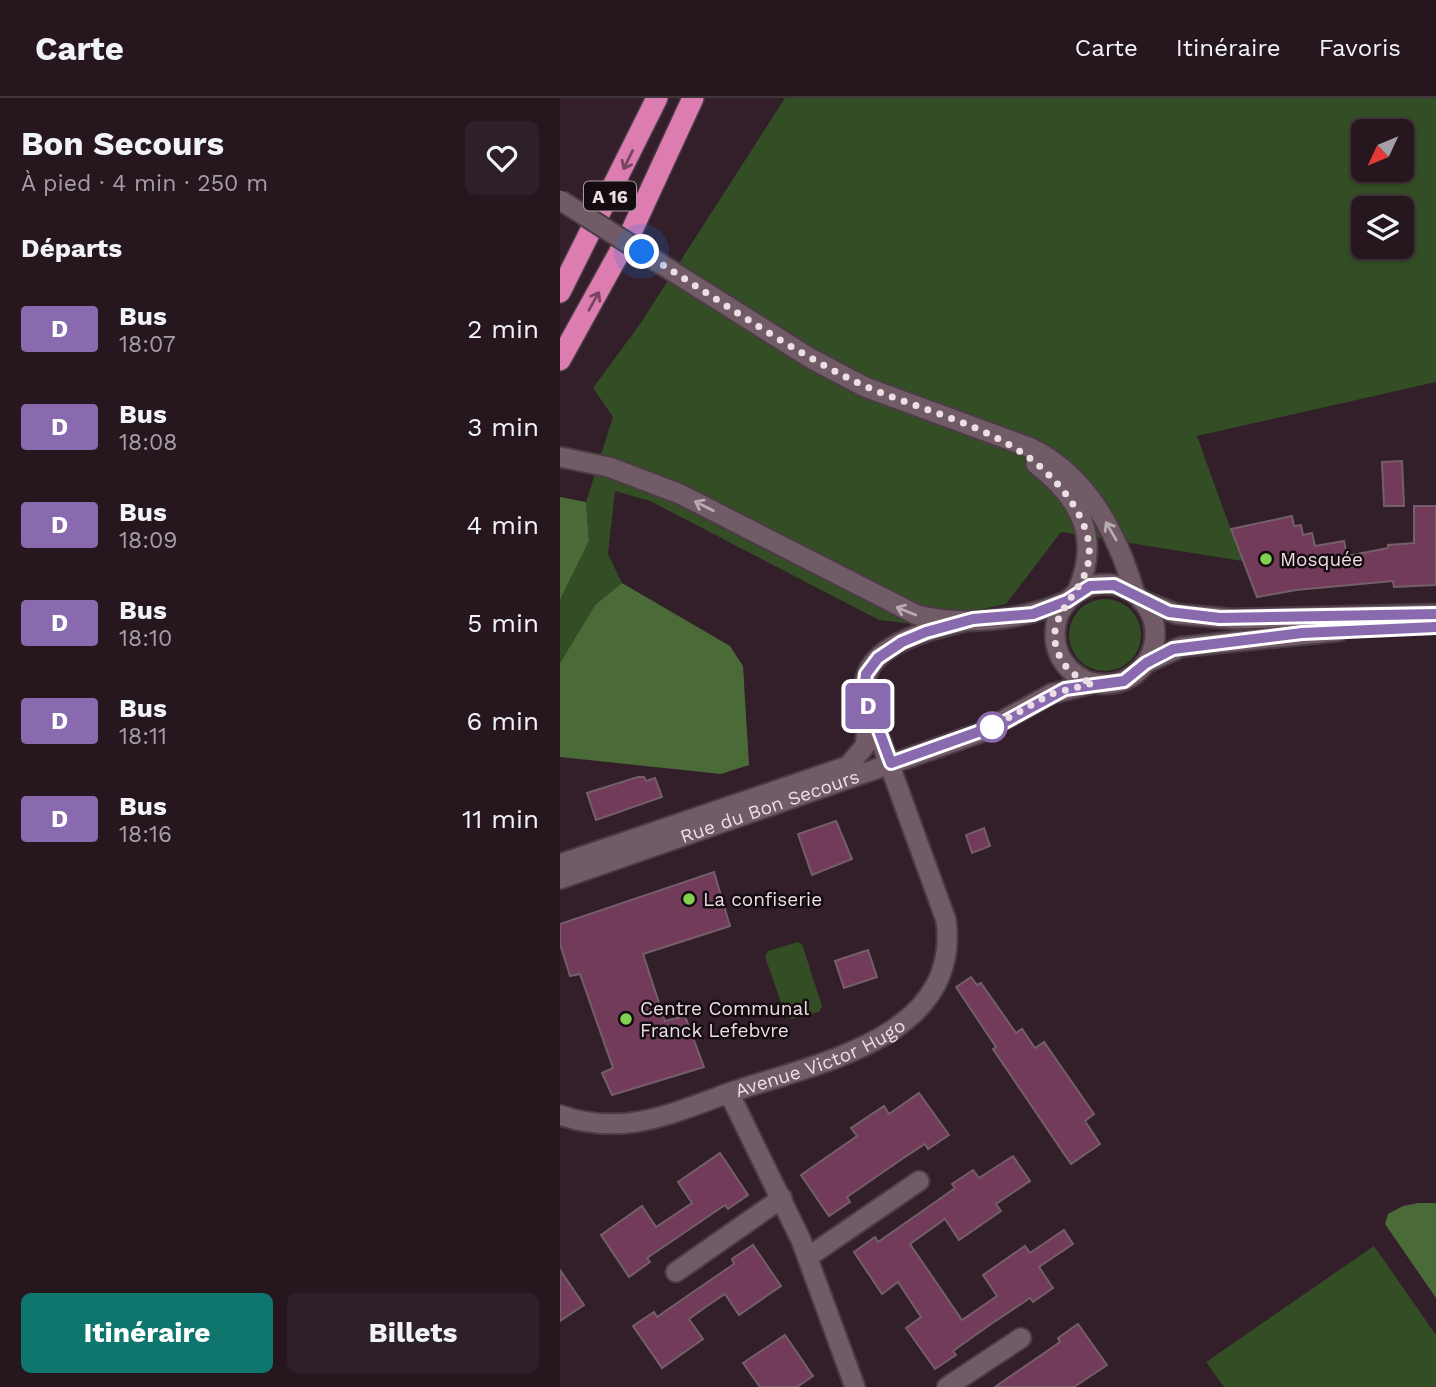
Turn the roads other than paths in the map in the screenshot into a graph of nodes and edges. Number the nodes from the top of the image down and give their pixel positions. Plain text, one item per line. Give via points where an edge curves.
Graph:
1 (657, 98) edge
2 (693, 98) edge
3 (560, 200) edge
4 (560, 292) edge
5 (560, 360) edge
6 (978, 430) junction
7 (560, 457) edge
8 (1072, 597) junction
9 (1138, 597) junction
10 (1436, 614) edge
11 (973, 619) junction
12 (1436, 627) edge
13 (1146, 663) junction
14 (1094, 683) junction
15 (868, 705) junction
16 (891, 763) junction
17 (560, 864) edge
18 (560, 879) edge
19 (729, 1093) junction
20 (560, 1115) edge
21 (919, 1181) dead end
22 (782, 1198) junction
23 (808, 1257) junction
24 (677, 1272) dead end
25 (1021, 1338) dead end
26 (848, 1384) edge
27 (947, 1387) edge

1 -> 4 highway, A 16
5 -> 2 highway, A 16 via 633,228
3 - 6 street, bridge via 829,369 883,395
6 - 8 street via 1033,461 1067,494 1081,520 1089,550 1088,564
9 -> 6 street via 1118,542 1082,489 1040,452
11 -> 7 street via 933,619 902,609 680,494 592,463
8 - 9 street via 1094,585 1109,584
8 - 11 street via 1033,614
8 - 14 street via 1055,627 1057,650 1073,673
9 - 10 street via 1177,614 1248,620
9 - 13 street via 1155,628
11 - 15 street, Rue du Bon Secours via 917,635 884,653 864,680
12 - 13 street via 1252,637 1173,649
13 - 14 street via 1124,681
14 - 16 street, Rue du Bon Secours via 1065,689 1003,723
15 - 16 street, Avenue Victor Hugo
15 - 17 street, Rue du Bon Secours via 865,746 848,766
16 - 18 street, Rue du Bon Secours
16 - 19 street, Avenue Victor Hugo via 946,920 946,943 935,984 915,1013 883,1038
19 - 20 street via 625,1125 588,1123
19 - 22 street, Avenue Victor Hugo
21 - 23 street
22 - 23 street, Avenue Victor Hugo
22 - 24 street
23 - 26 street, Avenue Victor Hugo
25 - 27 street

